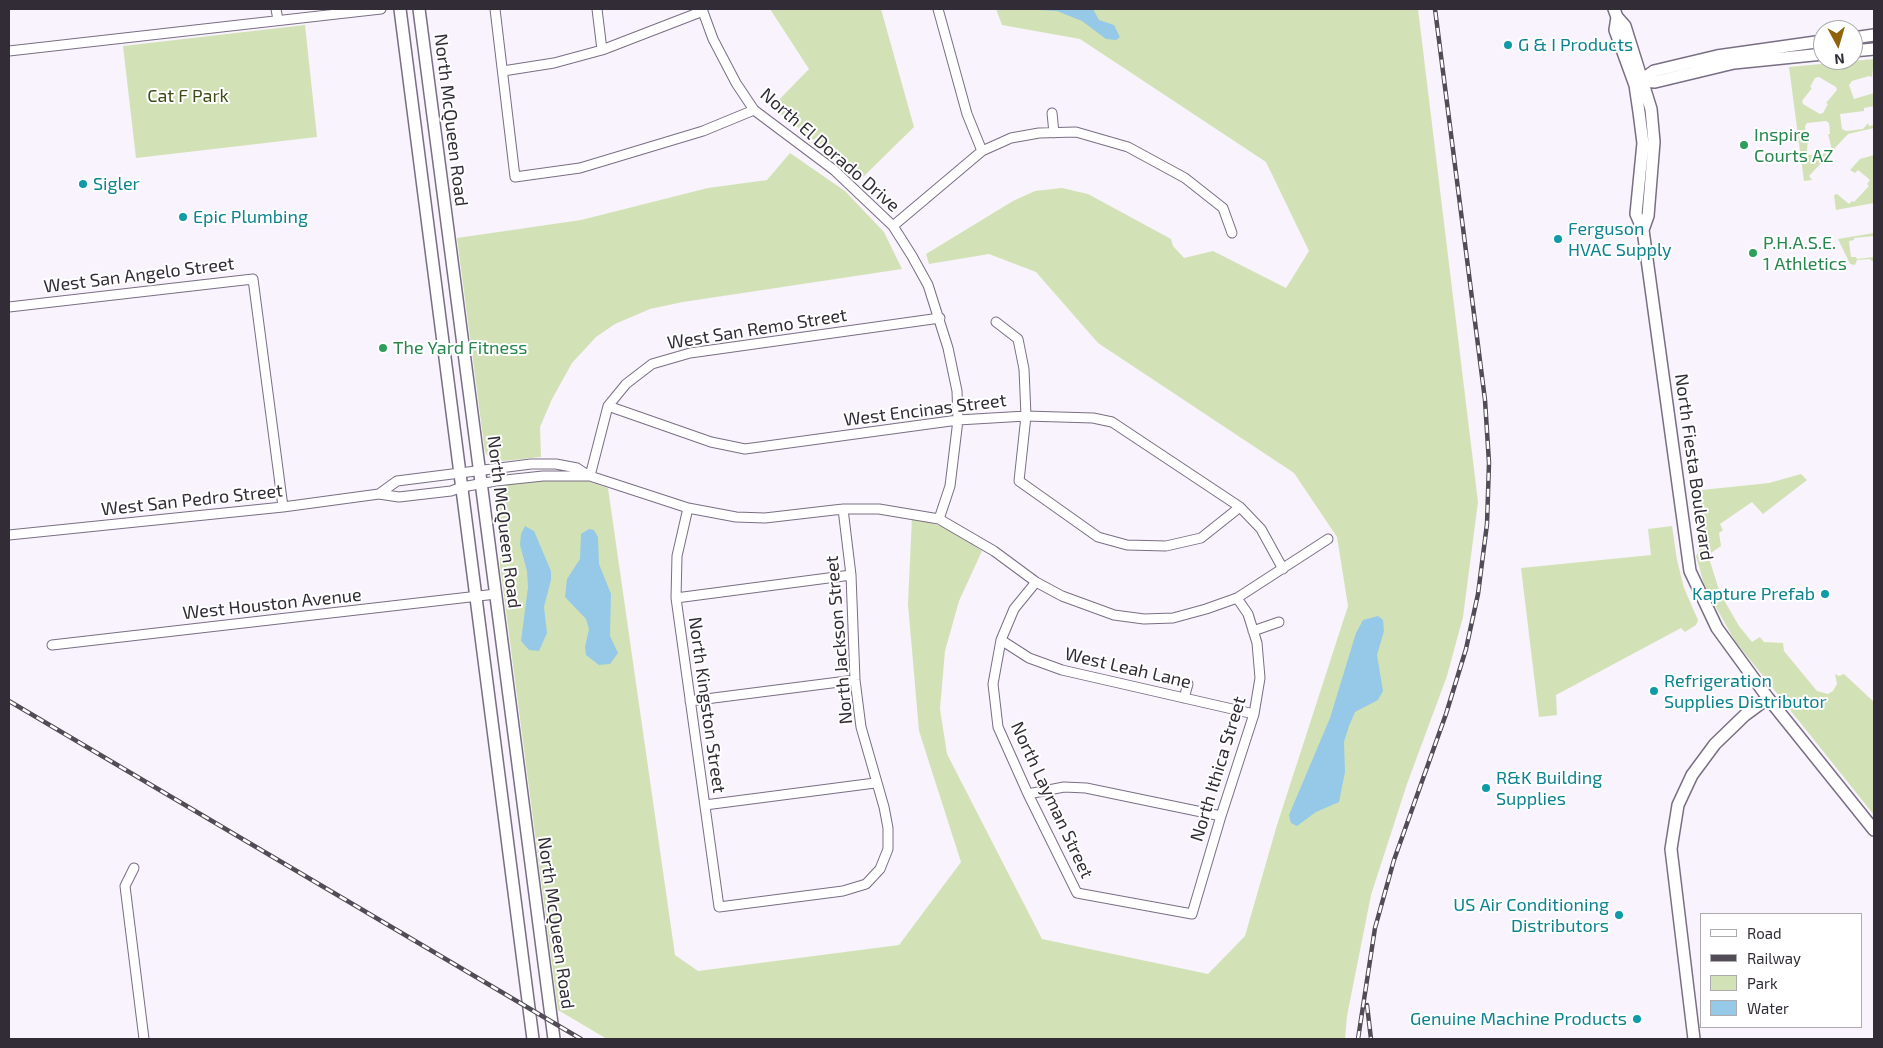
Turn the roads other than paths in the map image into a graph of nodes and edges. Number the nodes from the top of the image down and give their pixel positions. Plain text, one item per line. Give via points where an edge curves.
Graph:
1 (276, 9) edge
2 (381, 9) edge
3 (400, 9) edge
4 (419, 9) edge
5 (495, 9) edge
6 (597, 9) edge
7 (938, 9) edge
8 (702, 10) edge
9 (1616, 13) edge
10 (278, 20) junction
11 (1813, 43) edge
12 (602, 50) junction
13 (9, 51) edge
14 (1813, 55) edge
15 (503, 71) junction
16 (1639, 83) junction
17 (754, 110) junction
18 (1052, 113) dead end
19 (1054, 133) junction
20 (982, 151) junction
21 (893, 226) junction
22 (1232, 233) dead end
23 (9, 307) edge
24 (940, 318) junction
25 (996, 322) dead end
26 (608, 406) junction
27 (1026, 416) junction
28 (958, 420) junction
29 (479, 470) junction
30 (460, 473) junction
31 (590, 476) junction
32 (481, 484) junction
33 (462, 487) junction
34 (380, 494) junction
35 (283, 507) junction
36 (1240, 507) junction
37 (688, 508) junction
38 (843, 509) junction
39 (939, 519) junction
40 (9, 535) edge
41 (1328, 539) dead end
42 (1283, 569) junction
43 (851, 575) junction
44 (1036, 582) junction
45 (496, 594) junction
46 (476, 596) junction
47 (676, 598) junction
48 (1237, 598) junction
49 (1279, 622) dead end
50 (1253, 631) junction
51 (1000, 640) junction
52 (52, 645) dead end
53 (855, 680) junction
54 (1188, 684) dead end
55 (1184, 698) junction
56 (1768, 698) junction
57 (690, 701) junction
58 (1254, 714) junction
59 (875, 783) junction
60 (1028, 794) junction
61 (705, 805) junction
62 (1221, 816) junction
63 (526, 830) junction
64 (1874, 830) edge
65 (507, 834) junction
66 (134, 868) dead end
67 (719, 907) joint
68 (1192, 914) joint
69 (144, 1039) edge
70 (534, 1039) edge
71 (554, 1039) edge
72 (1694, 1039) edge

1 - 10 street
2 - 10 street
3 - 30 main road, North McQueen Road
4 - 29 main road, North McQueen Road
5 - 15 street
6 - 12 street
7 - 20 street
8 - 12 street
8 - 17 street, North El Dorado Drive via 717,48
9 - 16 main road, North Fiesta Boulevard via 1625,26
10 - 13 street
11 - 16 main road via 1717,56 1654,71
12 - 15 street via 554,63
14 - 16 main road via 1734,63
15 - 17 street via 515,177 580,168 703,131
16 - 56 main road, North Fiesta Boulevard via 1651,109 1654,142 1644,230 1690,571 1717,628
17 - 21 street, North El Dorado Drive via 834,170
18 - 19 street
19 - 20 street via 1011,138
19 - 22 street via 1076,132 1106,139 1186,178 1223,208
20 - 21 street
21 - 24 street, North El Dorado Drive via 920,270
23 - 35 street, West San Angelo Street via 253,279
24 - 26 street, West San Remo Street via 670,357 652,364 626,384
24 - 28 street, North El Dorado Drive via 957,392
25 - 27 street via 1018,340 1024,369
26 - 28 street, West Encinas Street via 711,442 745,449
26 - 31 street, West San Remo Street
27 - 28 street, West Encinas Street
27 - 36 street, West Encinas Street via 1093,418 1112,422
27 - 36 street via 1019,481 1098,537 1127,545 1166,546 1201,538
28 - 39 street, North El Dorado Drive via 950,486
29 - 30 street, West San Pedro Street
29 - 31 street, West San Pedro Street via 556,464 577,468
29 - 32 main road, North McQueen Road
30 - 33 main road, North McQueen Road
30 - 34 street, West San Pedro Street via 397,481
31 - 32 street, West San Pedro Street via 543,476
31 - 37 street, West San Pedro Street
32 - 33 street, West San Pedro Street
32 - 45 main road, North McQueen Road
33 - 34 street, West San Pedro Street via 400,498
33 - 46 main road, North McQueen Road
34 - 35 street, West San Pedro Street
35 - 40 street, West San Pedro Street
36 - 42 street, West Encinas Street via 1261,529
37 - 38 street, West San Pedro Street via 736,517 765,518
37 - 47 street, North Kingston Street via 677,556
38 - 39 street, West San Pedro Street via 879,509
38 - 43 street, North Jackson Street
39 - 44 street, West San Pedro Street via 994,551
41 - 42 street, West San Pedro Street
42 - 48 street, West San Pedro Street
43 - 47 street
43 - 53 street, North Jackson Street
44 - 48 street, West San Pedro Street via 1085,606 1114,615 1144,619 1172,618
44 - 51 street, North Layman Street via 1014,609
45 - 46 street, West Houston Avenue
45 - 63 main road, North McQueen Road
46 - 52 street, West Houston Avenue
46 - 65 main road, North McQueen Road
47 - 57 street, North Kingston Street
48 - 50 street, North Ithica Street via 1248,614
49 - 50 street
50 - 58 street, North Ithica Street via 1260,678
51 - 55 street, West Leah Lane via 1029,658 1062,670
51 - 60 street, North Layman Street via 993,684 998,727
53 - 57 street
53 - 59 street, North Jackson Street via 861,727
54 - 55 street
55 - 58 street, West Leah Lane
56 - 64 main road, North Fiesta Boulevard
56 - 72 main road via 1745,715 1716,744 1692,774 1678,805 1671,848
57 - 61 street, North Kingston Street
58 - 62 street, North Ithica Street
59 - 61 street
59 - 67 street, North Jackson Street via 888,828 888,849 880,869 866,884 843,891
60 - 62 street via 1064,787 1086,788
60 - 68 street, North Layman Street via 1077,893
61 - 67 street, North Kingston Street
62 - 68 street, North Ithica Street
63 - 65 main road
63 - 71 main road, North McQueen Road
65 - 70 main road, North McQueen Road
66 - 69 street via 125,886

